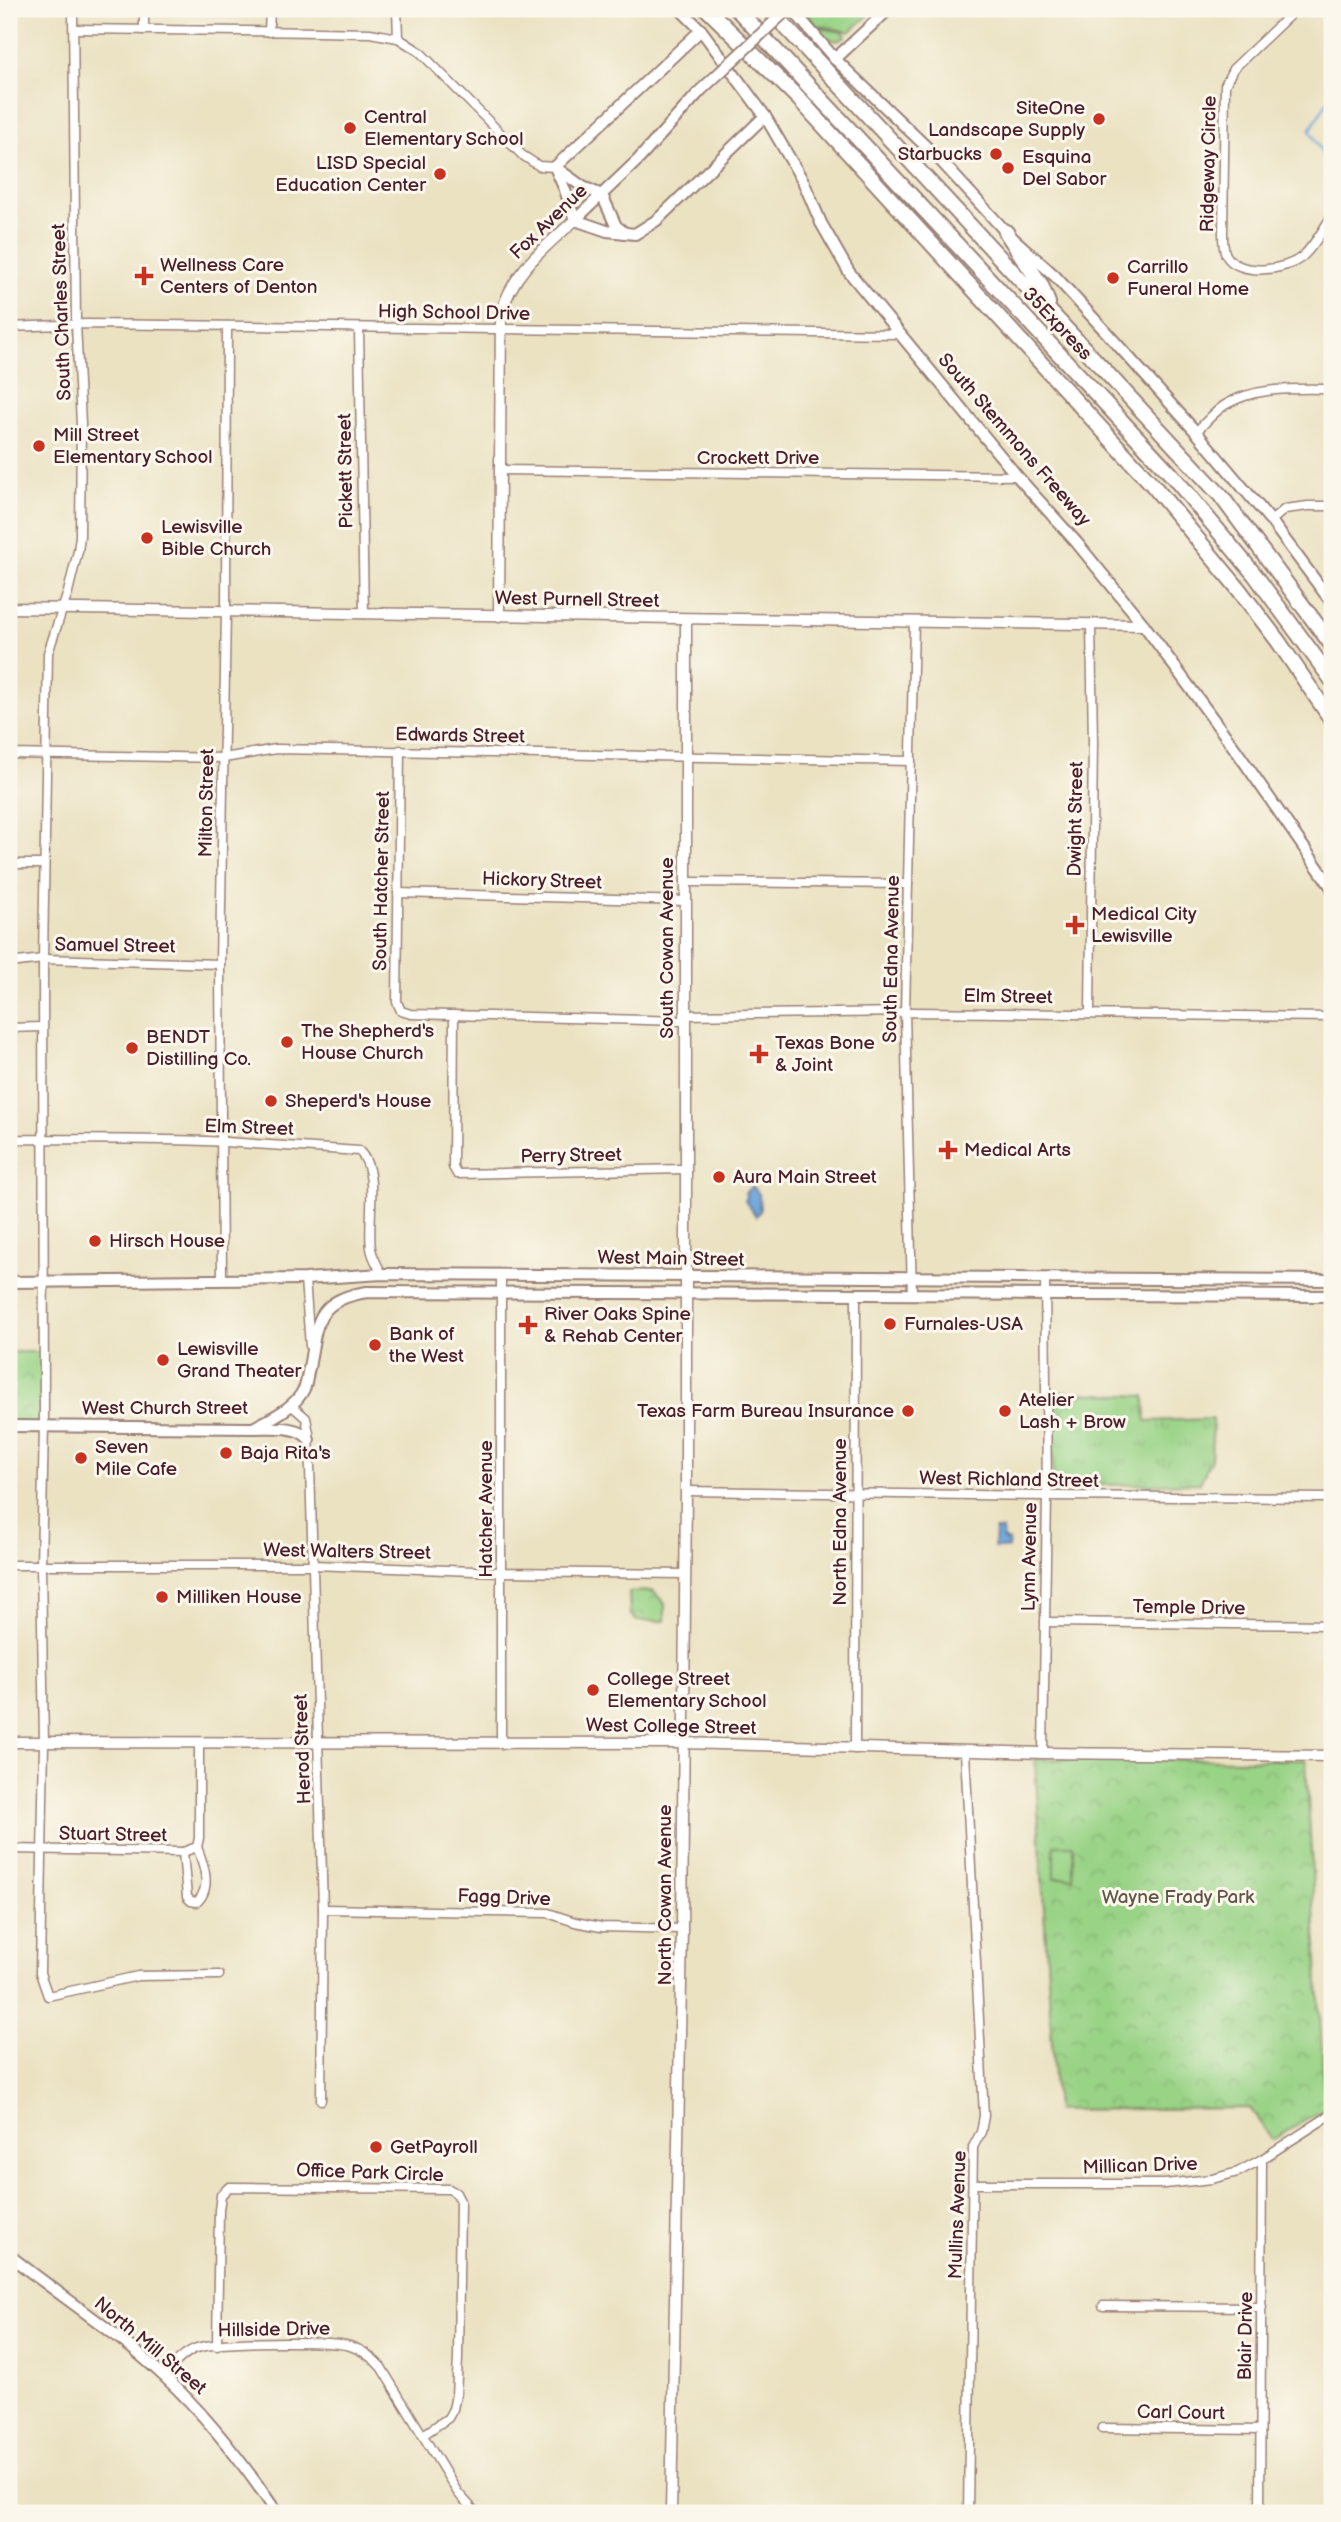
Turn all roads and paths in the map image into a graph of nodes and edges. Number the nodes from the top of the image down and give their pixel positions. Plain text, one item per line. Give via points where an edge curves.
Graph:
1 (73, 9) edge
2 (144, 9) edge
3 (270, 9) edge
4 (397, 9) edge
5 (680, 9) edge
6 (707, 9) edge
7 (737, 9) edge
8 (769, 9) edge
9 (790, 9) edge
10 (889, 9) edge
11 (1296, 9) edge
12 (74, 29) junction
13 (144, 30) junction
14 (701, 30) junction
15 (269, 32) junction
16 (398, 38) junction
17 (835, 59) junction
18 (765, 116) junction
19 (555, 167) junction
20 (602, 195) junction
21 (1332, 216) edge
22 (575, 220) junction
23 (1006, 232) junction
24 (625, 233) junction
25 (1052, 311) junction
26 (76, 324) junction
27 (226, 326) junction
28 (9, 327) edge
29 (359, 328) junction
30 (500, 330) junction
31 (898, 334) junction
32 (1332, 389) edge
33 (1196, 432) junction
34 (500, 470) junction
35 (1017, 476) junction
36 (1332, 506) edge
37 (1271, 521) junction
38 (1332, 603) edge
39 (9, 608) edge
40 (61, 608) junction
41 (226, 611) junction
42 (364, 614) junction
43 (499, 616) junction
44 (686, 620) junction
45 (914, 623) junction
46 (1091, 625) junction
47 (1144, 625) junction
48 (1332, 645) edge
49 (1332, 680) edge
50 (1332, 720) edge
51 (400, 750) junction
52 (9, 754) edge
53 (45, 755) junction
54 (685, 756) junction
55 (224, 758) junction
56 (911, 761) junction
57 (9, 864) edge
58 (44, 864) junction
59 (685, 882) junction
60 (908, 884) junction
61 (1332, 888) edge
62 (398, 893) junction
63 (685, 901) junction
64 (43, 960) junction
65 (9, 963) edge
66 (220, 964) junction
67 (401, 1011) joint
68 (905, 1012) junction
69 (1090, 1013) junction
70 (454, 1015) junction
71 (1332, 1017) edge
72 (684, 1018) junction
73 (42, 1027) junction
74 (9, 1028) edge
75 (9, 1139) edge
76 (43, 1139) junction
77 (223, 1142) junction
78 (685, 1169) junction
79 (382, 1274) junction
80 (501, 1275) junction
81 (686, 1276) junction
82 (1045, 1278) junction
83 (305, 1279) junction
84 (911, 1279) junction
85 (222, 1280) junction
86 (1332, 1280) edge
87 (9, 1282) edge
88 (44, 1283) junction
89 (502, 1292) junction
90 (685, 1293) junction
91 (1045, 1294) junction
92 (856, 1295) junction
93 (912, 1296) junction
94 (1332, 1296) edge
95 (310, 1359) junction
96 (291, 1405) junction
97 (9, 1426) edge
98 (44, 1426) junction
99 (253, 1428) junction
100 (309, 1439) junction
101 (686, 1490) junction
102 (856, 1493) junction
103 (1047, 1496) junction
104 (1332, 1498) edge
105 (312, 1565) junction
106 (9, 1566) edge
107 (41, 1566) junction
108 (501, 1572) junction
109 (685, 1574) junction
110 (1045, 1622) junction
111 (1332, 1625) edge
112 (9, 1742) edge
113 (44, 1742) junction
114 (683, 1743) junction
115 (199, 1744) junction
116 (317, 1744) junction
117 (501, 1744) junction
118 (855, 1749) junction
119 (965, 1752) junction
120 (1043, 1753) junction
121 (1332, 1756) edge
122 (197, 1847) junction
123 (9, 1849) edge
124 (43, 1850) junction
125 (183, 1852) junction
126 (323, 1909) junction
127 (682, 1929) junction
128 (219, 1975) dead end
129 (321, 2100) dead end
130 (1332, 2114) edge
131 (1262, 2159) junction
132 (973, 2184) junction
133 (9, 2255) edge
134 (1103, 2306) dead end
135 (1262, 2307) junction
136 (218, 2346) junction
137 (163, 2375) junction
138 (1102, 2428) dead end
139 (1260, 2430) junction
140 (424, 2435) junction
141 (277, 2513) edge
142 (476, 2513) edge
143 (671, 2513) edge
144 (968, 2513) edge
145 (1259, 2513) edge

1 - 12 street, South Charles Street
2 - 13 street
3 - 15 street
4 - 16 street
5 - 14 main road, South Stemmons Freeway
6 - 50 highway via 799,99 1151,483 1254,609
7 - 49 highway, 35Express via 1171,474
8 - 25 highway
9 - 17 main road
9 - 20 main road, Fox Avenue, bridge via 701,90
10 - 17 main road
11 - 21 street, Ridgeway Circle via 1233,69 1225,85 1226,256 1244,268 1294,263
12 - 13 street
12 - 26 street, South Charles Street
13 - 15 street
14 - 18 main road, South Stemmons Freeway
14 - 19 main road
15 - 16 street via 370,33
16 - 19 street via 420,52 522,155 539,166
17 - 23 main road via 940,160
18 - 24 main road via 657,219 635,234
18 - 31 main road, South Stemmons Freeway via 849,272
19 - 20 main road
19 - 22 main road
20 - 22 main road, Fox Avenue
20 - 24 main road via 616,226
22 - 24 main road
22 - 30 street, Fox Avenue via 510,286
23 - 25 highway via 1041,285
23 - 33 main road via 1055,276
25 - 48 highway via 1221,496
26 - 27 street, High School Drive
26 - 28 street, High School Drive
26 - 40 street, South Charles Street via 80,536
27 - 29 street, High School Drive
27 - 41 street, Milton Street
29 - 30 street, High School Drive
29 - 42 street, Pickett Street
30 - 31 street, High School Drive
30 - 34 street, Fox Avenue
31 - 35 main road, South Stemmons Freeway
32 - 33 street via 1271,390 1237,400
33 - 37 main road
34 - 35 street, Crockett Drive
34 - 43 street, Fox Avenue
35 - 47 main road, South Stemmons Freeway
36 - 37 street via 1285,509
37 - 38 main road
39 - 40 street, West Purnell Street
40 - 41 street, West Purnell Street
40 - 53 street, South Charles Street via 48,653
41 - 42 street, West Purnell Street
41 - 55 street, Milton Street
42 - 43 street, West Purnell Street
43 - 44 street, West Purnell Street
44 - 45 street, West Purnell Street
44 - 54 street, South Cowan Avenue
45 - 46 street, West Purnell Street
45 - 56 street, South Edna Avenue
46 - 47 street, West Purnell Street
46 - 69 street, Dwight Street
47 - 61 main road, South Stemmons Freeway
51 - 54 street, Edwards Street
51 - 55 street, Edwards Street via 276,748
51 - 62 street, South Hatcher Street
52 - 53 street, Edwards Street
53 - 55 street, Edwards Street
53 - 58 street, South Charles Street
54 - 56 street, Edwards Street
54 - 59 street, South Cowan Avenue
55 - 66 street, Milton Street
56 - 60 street, South Edna Avenue
57 - 58 street
58 - 64 street, South Charles Street
59 - 60 street
59 - 63 street, South Cowan Avenue
60 - 68 street, South Edna Avenue
62 - 63 street, Hickory Street
62 - 67 street, South Hatcher Street via 397,1002
63 - 72 street, South Cowan Avenue
64 - 65 street, Samuel Street
64 - 66 street, Samuel Street
64 - 73 street, South Charles Street
66 - 77 street, Milton Street
67 - 70 street, Elm Street
68 - 69 street, Elm Street
68 - 72 street, Elm Street
68 - 84 street, South Edna Avenue
69 - 71 street, Elm Street
70 - 72 street, Elm Street
70 - 78 street, Perry Street via 453,1167 457,1174
72 - 78 street, South Cowan Avenue
73 - 74 street
73 - 76 street, South Charles Street
75 - 76 street, Elm Street
76 - 77 street, Elm Street
76 - 88 street, South Charles Street
77 - 79 street, Elm Street via 359,1151 370,1175 371,1250
77 - 85 street, Milton Street
78 - 81 street, South Cowan Avenue
79 - 80 main road, West Main Street
79 - 83 main road, West Main Street
80 - 81 main road, West Main Street
80 - 89 street, Hatcher Avenue
81 - 84 main road, West Main Street
81 - 90 street, North Cowan Avenue
82 - 84 main road, West Main Street
82 - 86 main road, West Main Street
82 - 91 street, Lynn Avenue
83 - 85 main road, West Main Street
83 - 95 street
84 - 93 street, South Edna Avenue
85 - 88 main road, West Main Street
87 - 88 main road, West Main Street
88 - 98 street, South Charles Street
89 - 90 main road, West Main Street
89 - 95 main road, West Main Street via 351,1294 328,1306 315,1330
89 - 108 street, Hatcher Avenue
90 - 92 main road, West Main Street
90 - 101 street, North Cowan Avenue
91 - 93 main road, West Main Street
91 - 94 main road, West Main Street
91 - 103 street, Lynn Avenue
92 - 93 main road, West Main Street
92 - 102 street, North Edna Avenue
95 - 96 main road via 304,1389
96 - 99 main road, West Church Street
96 - 100 street, Herod Street via 306,1418
97 - 98 main road, West Church Street
98 - 99 main road, West Church Street
98 - 107 street, South Charles Street
99 - 100 main road via 294,1430
100 - 105 street, Herod Street
101 - 102 street, West Richland Street
101 - 109 street, North Cowan Avenue
102 - 103 street, West Richland Street
102 - 118 street, North Edna Avenue
103 - 104 street, West Richland Street
103 - 110 street, Lynn Avenue
105 - 107 street, West Walters Street
105 - 108 street, West Walters Street
105 - 116 street, Herod Street
106 - 107 street, West Walters Street
107 - 113 street, South Charles Street
108 - 109 street, West Walters Street
108 - 117 street, Hatcher Avenue
109 - 114 street, North Cowan Avenue
110 - 111 street, Temple Drive
110 - 120 street, Lynn Avenue
112 - 113 street, West College Street
113 - 115 street, West College Street
113 - 124 street, South Charles Street
114 - 117 street, West College Street
114 - 118 street, West College Street
114 - 127 street, North Cowan Avenue
115 - 116 street, West College Street
115 - 122 street
116 - 117 street, West College Street
116 - 126 street, Herod Street
118 - 119 street, West College Street
119 - 120 street, West College Street
119 - 132 street, Mullins Avenue via 984,2116 973,2147
120 - 121 street, West College Street
122 - 125 street, Stuart Street
122 - 125 street via 206,1872 197,1902 187,1897
123 - 124 street, Stuart Street
124 - 125 street, Stuart Street
124 - 128 street, South Charles Street via 40,1973 48,1996 138,1976
126 - 127 street, Fagg Drive via 548,1913 601,1927
126 - 129 street, Herod Street
127 - 143 street, North Cowan Avenue
130 - 131 street, Millican Drive
131 - 132 street, Millican Drive via 1238,2172 1189,2182
131 - 135 street, Blair Drive
132 - 144 street, Mullins Avenue
133 - 137 main road, North Mill Street
134 - 135 street
135 - 139 street, Blair Drive
136 - 137 street, Hillside Drive via 198,2347
136 - 140 street, Hillside Drive via 261,2342 348,2346 372,2356
136 - 140 street, Office Park Circle via 219,2210 221,2195 229,2187 449,2189 460,2201 456,2395 448,2418
137 - 141 main road, North Mill Street via 226,2441
138 - 139 street, Carl Court
139 - 145 street, Blair Drive
140 - 142 street, Hillside Drive via 458,2493

